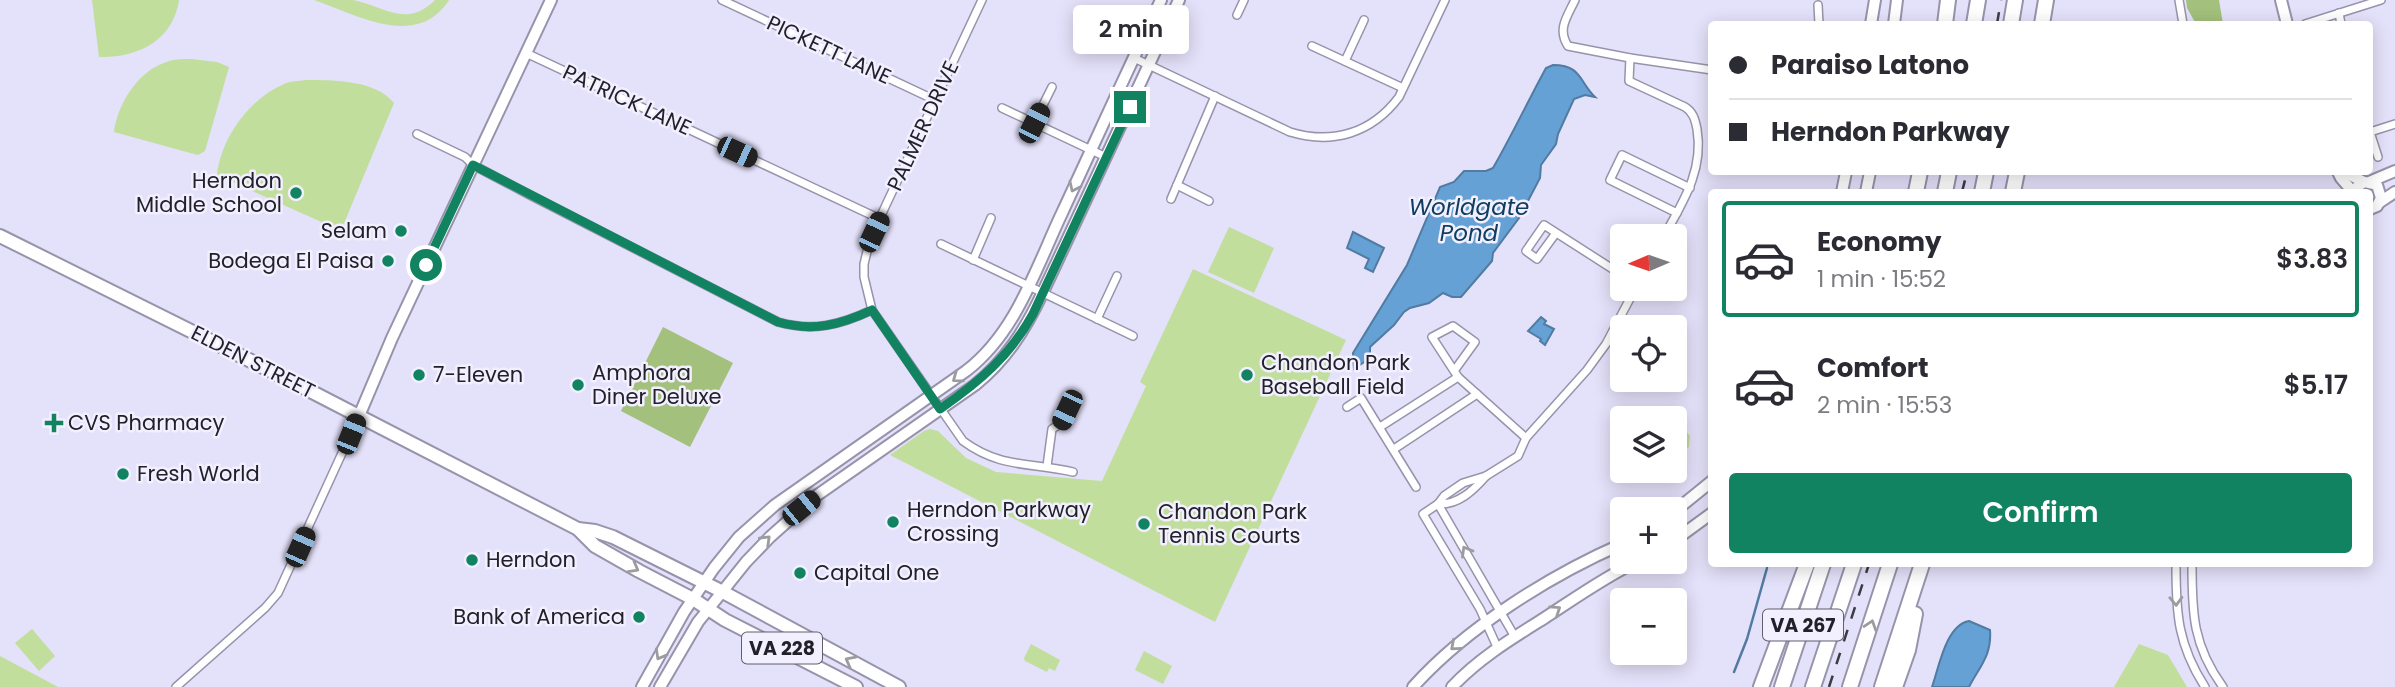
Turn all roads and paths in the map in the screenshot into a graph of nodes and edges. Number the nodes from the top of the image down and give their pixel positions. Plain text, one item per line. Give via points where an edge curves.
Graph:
1 (551, 0) edge
2 (722, 0) edge
3 (982, 0) edge
4 (1161, 0) edge
5 (1179, 0) edge
6 (1244, 0) edge
7 (1445, 0) edge
8 (1575, 0) edge
9 (1875, 0) edge
10 (1897, 0) edge
11 (1948, 0) edge
12 (1979, 0) edge
13 (2015, 0) edge
14 (2046, 0) edge
15 (2179, 0) edge
16 (2281, 0) edge
17 (2381, 0) edge
18 (1818, 5) dead end
19 (2339, 13) junction
20 (1237, 15) dead end
21 (1364, 20) dead end
22 (1819, 21) edge
23 (1872, 21) edge
24 (1894, 21) edge
25 (1945, 21) edge
26 (1975, 21) edge
27 (2012, 21) edge
28 (2042, 21) edge
29 (2182, 21) edge
30 (2286, 21) edge
31 (2314, 21) edge
32 (2341, 21) edge
33 (1312, 46) dead end
34 (526, 53) junction
35 (1135, 58) junction
36 (1630, 58) junction
37 (1345, 61) junction
38 (1149, 65) junction
39 (1708, 69) edge
40 (1052, 87) dead end
41 (1403, 88) junction
42 (1215, 96) junction
43 (935, 100) junction
44 (1002, 108) dead end
45 (1034, 123) junction
46 (2395, 124) edge
47 (2373, 131) edge
48 (417, 134) dead end
49 (2373, 141) edge
50 (1092, 150) junction
51 (1107, 157) junction
52 (2378, 157) dead end
53 (473, 165) junction
54 (2395, 171) edge
55 (2340, 175) edge
56 (2351, 175) edge
57 (2367, 182) junction
58 (1177, 185) junction
59 (1690, 188) junction
60 (2351, 189) edge
61 (2356, 189) edge
62 (2395, 192) edge
63 (1171, 199) dead end
64 (1209, 201) dead end
65 (2380, 202) junction
66 (2373, 207) edge
67 (1677, 213) junction
68 (991, 218) dead end
69 (880, 219) junction
70 (1671, 224) edge
71 (1556, 233) junction
72 (0, 236) edge
73 (941, 244) dead end
74 (973, 260) junction
75 (1610, 267) edge
76 (1117, 276) dead end
77 (1027, 287) junction
78 (1042, 294) junction
79 (1629, 301) edge
80 (872, 310) junction
81 (1097, 319) junction
82 (1133, 336) dead end
83 (1456, 374) junction
84 (1477, 394) junction
85 (931, 396) junction
86 (1073, 396) dead end
87 (1347, 407) dead end
88 (940, 409) junction
89 (359, 416) junction
90 (1380, 427) junction
91 (1527, 438) junction
92 (1394, 449) junction
93 (1047, 466) junction
94 (1073, 472) dead end
95 (1486, 476) junction
96 (1708, 484) edge
97 (1416, 487) dead end
98 (1687, 501) edge
99 (1438, 504) junction
100 (1708, 516) edge
101 (578, 529) junction
102 (1687, 531) edge
103 (1610, 550) edge
104 (1806, 567) edge
105 (1822, 567) edge
106 (1853, 567) edge
107 (1890, 567) edge
108 (1923, 567) edge
109 (1923, 567) edge
110 (2176, 567) edge
111 (2192, 567) edge
112 (1614, 574) edge
113 (704, 583) junction
114 (721, 591) junction
115 (693, 599) junction
116 (708, 609) junction
117 (1502, 613) junction
118 (1486, 623) junction
119 (1515, 637) junction
120 (1499, 649) junction
121 (176, 687) edge
122 (642, 687) edge
123 (660, 687) edge
124 (856, 687) edge
125 (899, 687) edge
126 (1413, 687) edge
127 (1452, 687) edge
128 (1761, 687) edge
129 (1782, 687) edge
130 (1813, 687) edge
131 (1850, 687) edge
132 (1882, 687) edge
133 (1895, 687) edge
134 (2205, 687) edge
135 (2223, 687) edge

1 - 34 main road
2 - 43 street, PICKETT LANE
3 - 43 street, PALMER DRIVE
4 - 35 main road
5 - 38 main road
6 - 20 street
7 - 41 street
8 - 36 street via 1562,29 1568,46
9 - 23 main road
10 - 24 main road
11 - 25 highway
12 - 26 highway
13 - 27 highway
14 - 28 highway
15 - 29 street
16 - 30 main road
17 - 19 street
18 - 22 street
19 - 31 street
19 - 32 street
21 - 37 street
33 - 37 street
34 - 53 main road
34 - 69 street, PATRICK LANE
35 - 38 street
35 - 50 main road
36 - 39 street
36 - 59 street via 1629,81 1692,111 1700,147
37 - 41 street
38 - 42 street
38 - 51 main road
40 - 45 street
41 - 42 street via 1390,108 1370,125 1331,138 1290,132
42 - 58 street
43 - 69 street, PALMER DRIVE
44 - 45 street
45 - 50 street
46 - 47 street
48 - 53 street
49 - 52 street
50 - 51 street
50 -> 77 main road
51 - 78 main road
53 - 80 street via 778,322 822,327
53 - 89 main road
54 - 57 main road
55 - 60 main road
56 - 57 main road
57 - 61 main road
57 - 65 main road via 2380,189
58 - 63 street
58 - 64 street
59 - 67 street
59 - 67 street via 1622,155 1610,180
62 - 65 main road
65 - 66 main road
67 - 70 street
68 - 74 street
69 - 80 street, PALMER DRIVE via 864,264
71 - 71 street via 1537,259 1526,251 1544,225
71 - 75 street
72 - 89 main road, ELDEN STREET
73 - 74 street
74 - 77 street
76 - 81 street
77 - 78 street
77 -> 85 main road via 994,346
78 - 81 street
78 - 88 main road via 1003,359
79 - 91 street via 1587,370
80 - 85 street, PALMER DRIVE
81 - 82 street
83 - 83 street via 1432,337 1453,326 1475,342
83 - 84 street
83 - 90 street
84 - 91 street
84 - 92 street
85 - 88 street, PALMER DRIVE
85 - 113 main road via 761,516
86 - 93 street via 1060,424 1052,429
87 - 90 street via 1362,398
88 - 93 street, PALMER DRIVE via 963,441 986,456
114 -> 88 main road via 801,508
89 - 101 main road, ELDEN STREET
89 - 121 street via 278,593
90 - 92 street
91 - 95 street via 1518,456
92 - 97 street
93 - 94 street, PALMER DRIVE
95 - 99 street via 1463,483
95 - 99 street via 1452,505
96 - 98 main road
117 -> 99 street
99 - 118 street via 1423,514
100 - 102 main road
101 - 113 main road, ELDEN STREET via 613,537
101 -> 115 main road, ELDEN STREET via 595,546
103 - 117 main road
104 - 128 highway
105 - 129 highway, VA 267
106 - 130 highway
131 -> 107 highway
108 - 132 highway
109 - 133 highway via 1908,650
110 -> 134 street via 2180,636
111 - 135 street via 2197,637
119 -> 112 main road
113 - 114 main road, ELDEN STREET / VA 228
113 - 115 main road
114 - 116 main road
125 -> 114 main road, ELDEN STREET / VA 228
115 - 116 main road, ELDEN STREET
115 -> 122 main road
116 - 123 main road
116 - 124 main road, ELDEN STREET / VA 228
117 - 118 main road
117 - 119 street
118 - 120 street
118 -> 126 main road
119 - 120 main road
120 - 127 main road

